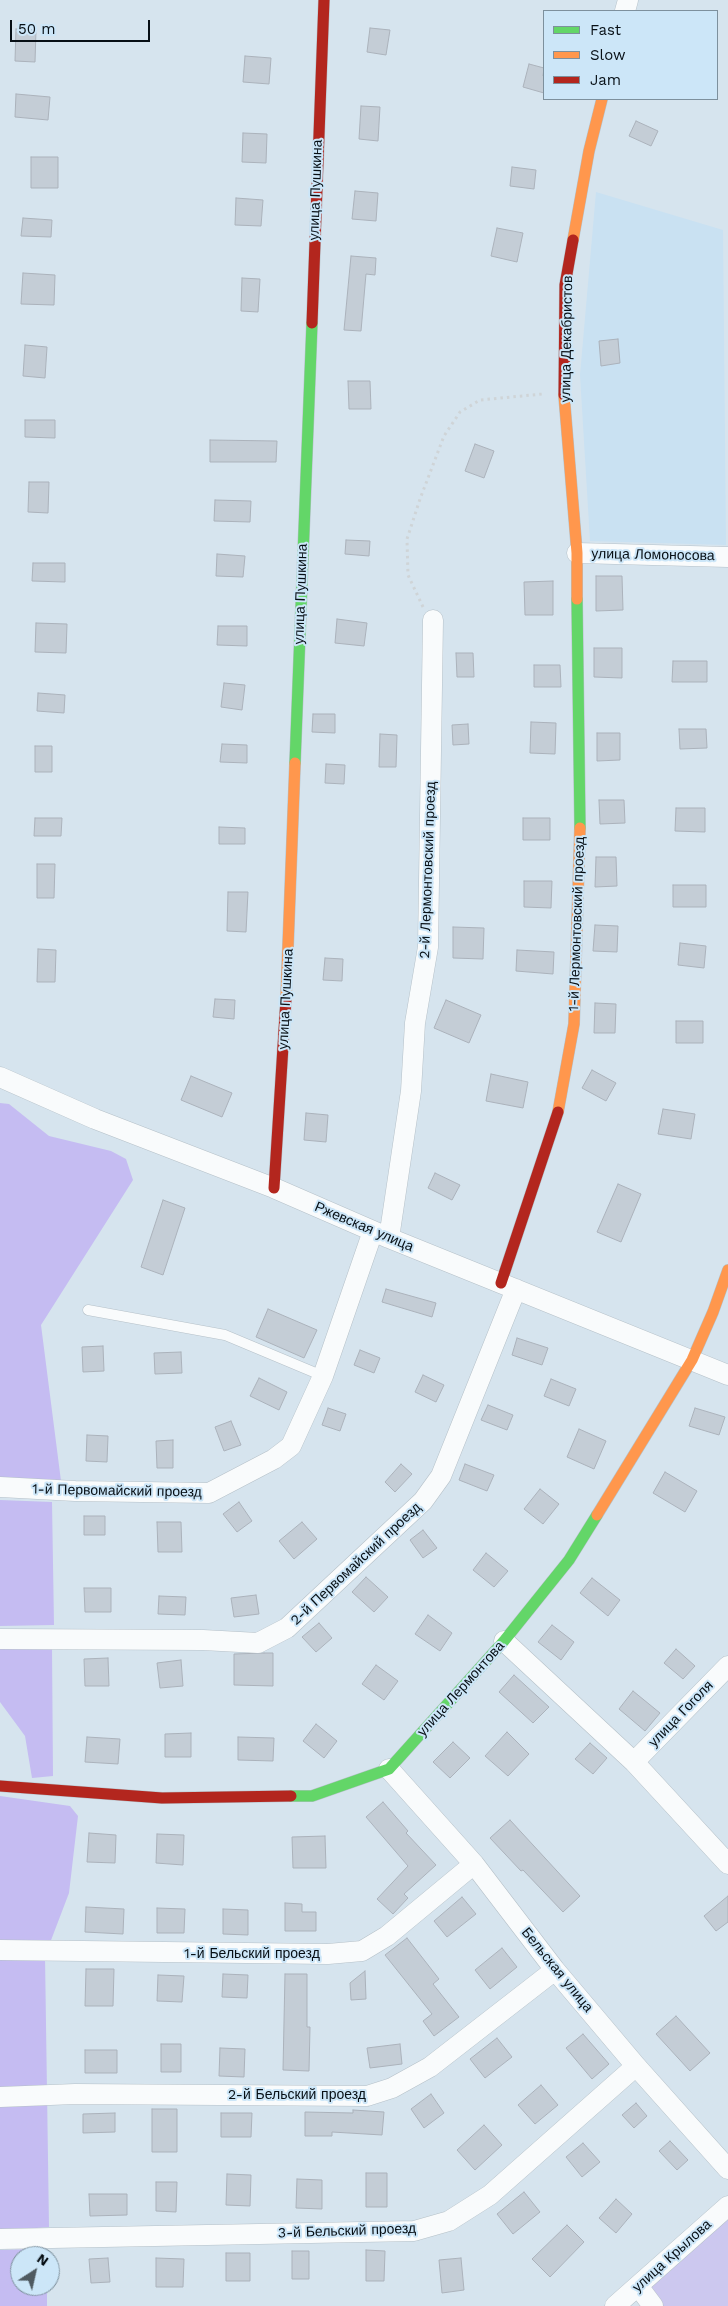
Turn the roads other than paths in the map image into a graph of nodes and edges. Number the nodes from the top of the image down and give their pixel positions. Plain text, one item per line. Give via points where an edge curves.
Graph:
1 (324, 0) edge
2 (602, 100) edge
3 (577, 553) junction
4 (728, 557) edge
5 (433, 620) road end
6 (0, 1077) edge
7 (274, 1188) junction
8 (381, 1234) junction
9 (728, 1270) edge
10 (508, 1286) junction
11 (88, 1310) dead end
12 (692, 1360) junction
13 (728, 1375) edge
14 (322, 1376) junction
15 (0, 1487) edge
16 (0, 1639) edge
17 (504, 1641) junction
18 (728, 1666) edge
19 (634, 1762) junction
20 (389, 1768) junction
21 (0, 1786) edge
22 (474, 1864) junction
23 (728, 1864) edge
24 (0, 1950) edge
25 (555, 1970) junction
26 (636, 2066) junction
27 (0, 2097) edge
28 (728, 2169) edge
29 (728, 2206) edge
30 (0, 2239) edge
31 (638, 2286) junction
32 (616, 2306) edge
33 (653, 2306) edge

1 - 7 street, улица Пушкина via 287,988
2 - 3 street, улица Декабристов via 589,151 565,285 564,392
3 - 4 street, улица Ломоносова
3 - 10 street, 1-й Лермонтовский проезд via 580,869 574,1024 558,1112
5 - 8 street, 2-й Лермонтовский проезд via 428,947 415,1023 412,1091 395,1209
6 - 7 street, Ржевская улица
7 - 8 street, Ржевская улица
8 - 10 street, Ржевская улица
8 - 14 street, 1-й Первомайский проезд
9 - 12 street, улица Лермонтова
10 - 12 street, Ржевская улица
10 - 16 street, 2-й Первомайский проезд via 441,1476 423,1501 287,1628 258,1643
11 - 14 lane via 225,1335
12 - 13 street, Ржевская улица
12 - 17 street, улица Лермонтова via 569,1560
14 - 15 street, 1-й Первомайский проезд via 291,1446 274,1459 209,1493
17 - 19 street
17 - 20 street, улица Лермонтова
18 - 19 street, улица Гоголя
19 - 23 street
20 - 21 street, улица Лермонтова via 312,1796 162,1798
20 - 22 street, Бельская улица
22 - 24 street, 1-й Бельский проезд via 388,1936 362,1951 328,1954
22 - 25 street, Бельская улица
25 - 26 street, Бельская улица
25 - 27 street, 2-й Бельский проезд via 430,2067 392,2088 367,2096 75,2094
26 - 28 street, Бельская улица
26 - 30 street, 3-й Бельский проезд via 490,2195 449,2221 414,2231
29 - 31 street, улица Крылова
31 - 32 street, улица Крылова
31 - 33 street

